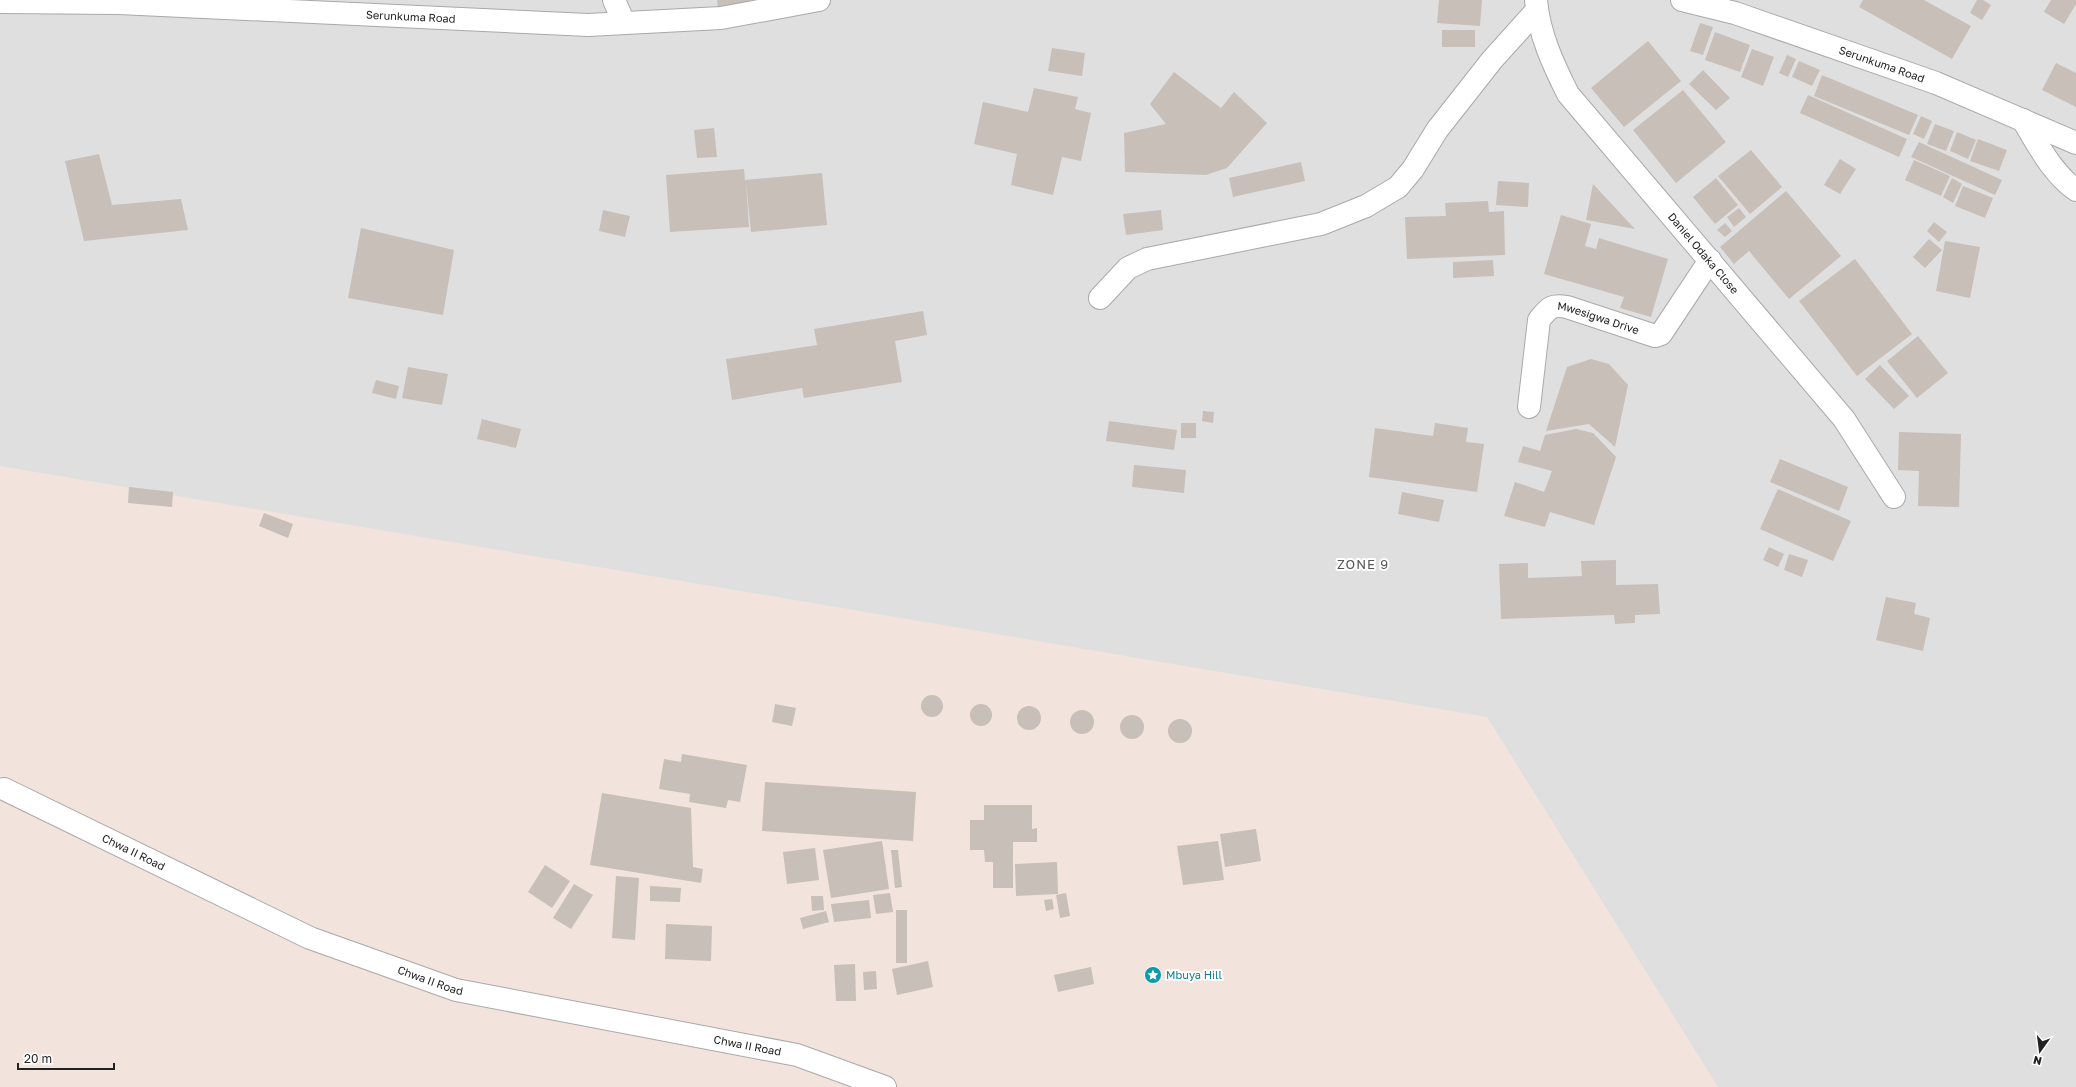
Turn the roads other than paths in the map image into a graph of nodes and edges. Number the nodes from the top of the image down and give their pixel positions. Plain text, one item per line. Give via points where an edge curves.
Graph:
1 (614, 0) edge
2 (819, 0) edge
3 (1682, 0) edge
4 (0, 2) edge
5 (1536, 5) edge
6 (624, 23) junction
7 (2023, 120) junction
8 (2076, 143) edge
9 (2076, 190) edge
10 (1710, 260) junction
11 (1100, 298) dead end
12 (1529, 407) dead end
13 (1894, 497) dead end
14 (4, 789) dead end
15 (885, 1087) edge

1 - 6 street
2 - 6 street, Serunkuma Road via 722,18
3 - 7 street, Serunkuma Road via 1735,13 1914,76
4 - 6 street, Serunkuma Road via 119,3 588,25
5 - 10 street, Daniel Odaka Close via 1550,58 1568,94
5 - 11 street via 1437,130 1413,169 1398,187 1366,206 1321,224 1147,259 1128,268
7 - 8 street, Serunkuma Road
7 - 9 street via 2046,158 2065,182
10 - 12 street, Mwesigwa Drive via 1661,334 1654,336 1567,306 1557,305 1548,309 1540,320
10 - 13 street, Daniel Odaka Close via 1844,419
14 - 15 street, Chwa II Road via 310,938 456,990 797,1055

